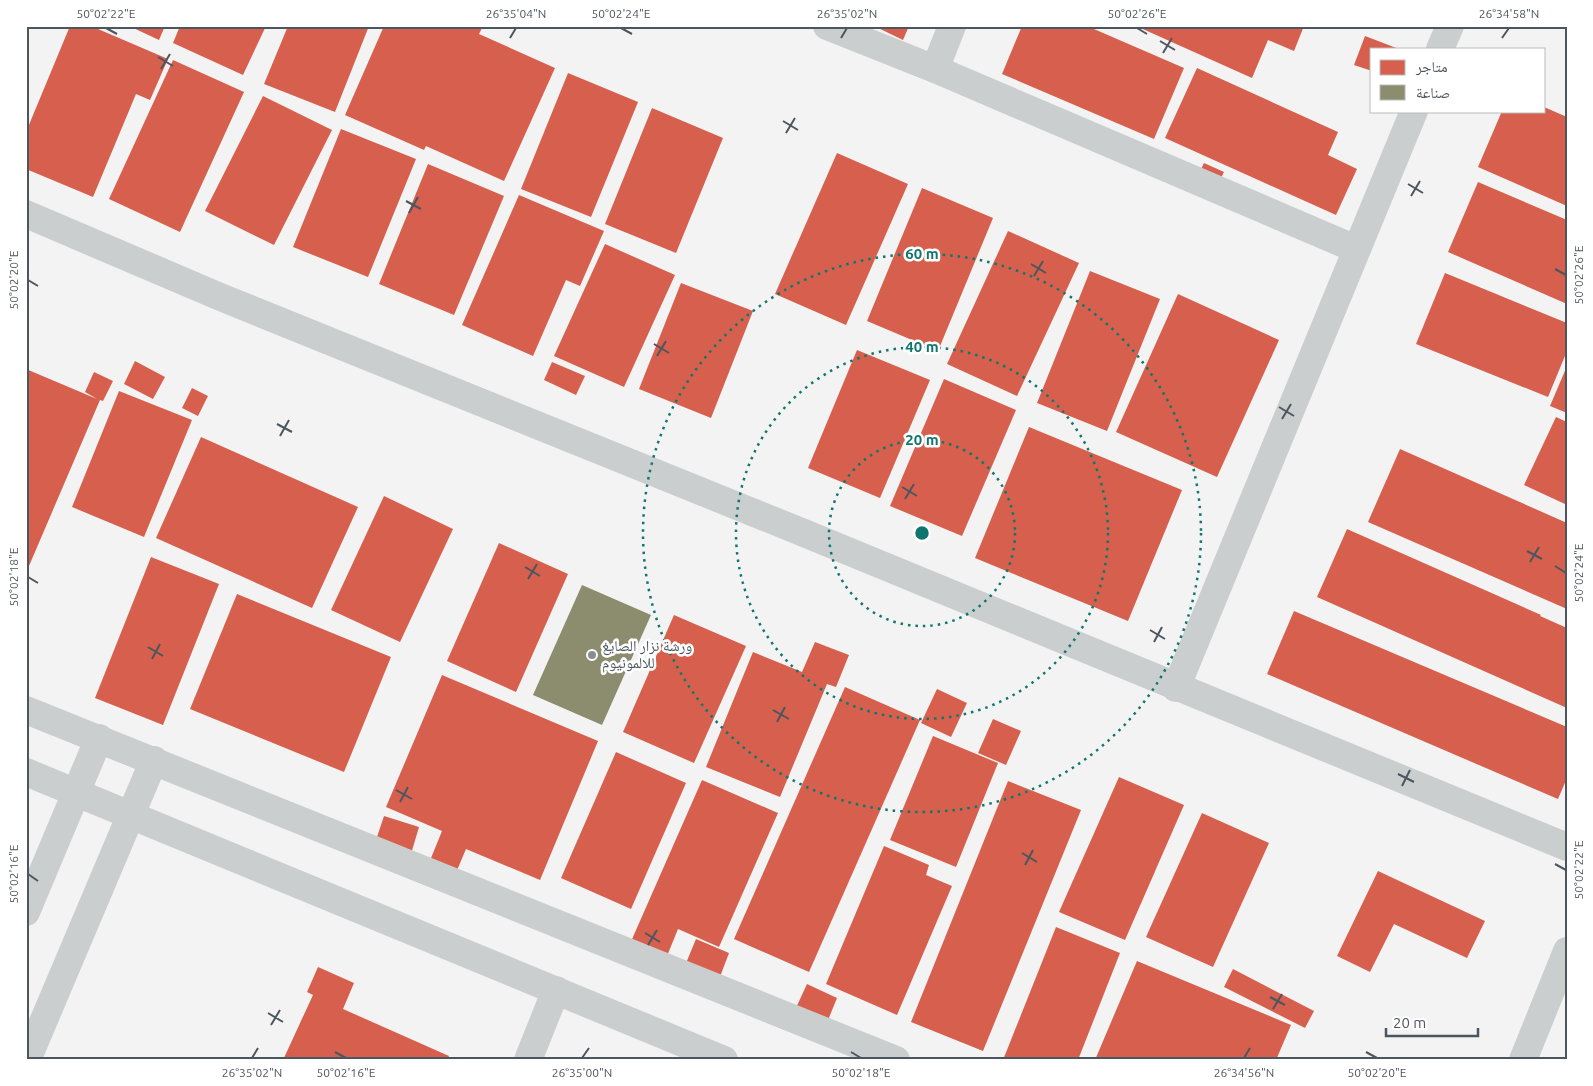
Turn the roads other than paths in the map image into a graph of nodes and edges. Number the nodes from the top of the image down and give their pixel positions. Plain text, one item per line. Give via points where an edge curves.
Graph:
1 (827, 26) edge
2 (952, 26) edge
3 (1450, 26) edge
4 (1440, 48) edge
5 (935, 69) junction
6 (1414, 112) edge
7 (26, 214) edge
8 (1356, 249) junction
9 (1176, 688) junction
10 (26, 710) edge
11 (99, 738) junction
12 (154, 760) junction
13 (26, 772) edge
14 (76, 792) junction
15 (131, 815) junction
16 (1567, 847) edge
17 (26, 912) edge
18 (1567, 951) edge
19 (556, 990) junction
20 (27, 1060) edge
21 (528, 1060) edge
22 (724, 1060) edge
23 (896, 1060) edge
24 (1523, 1060) edge

1 - 5 street
2 - 5 street
3 - 4 street
5 - 8 street
6 - 8 street
7 - 9 street via 218,296 804,533
8 - 9 street
9 - 16 street
10 - 11 street
11 - 12 street
11 - 14 street
12 - 15 street
12 - 23 street
13 - 14 street
14 - 15 street
14 - 17 street
15 - 19 street
15 - 20 street
18 - 24 street
19 - 21 street
19 - 22 street

